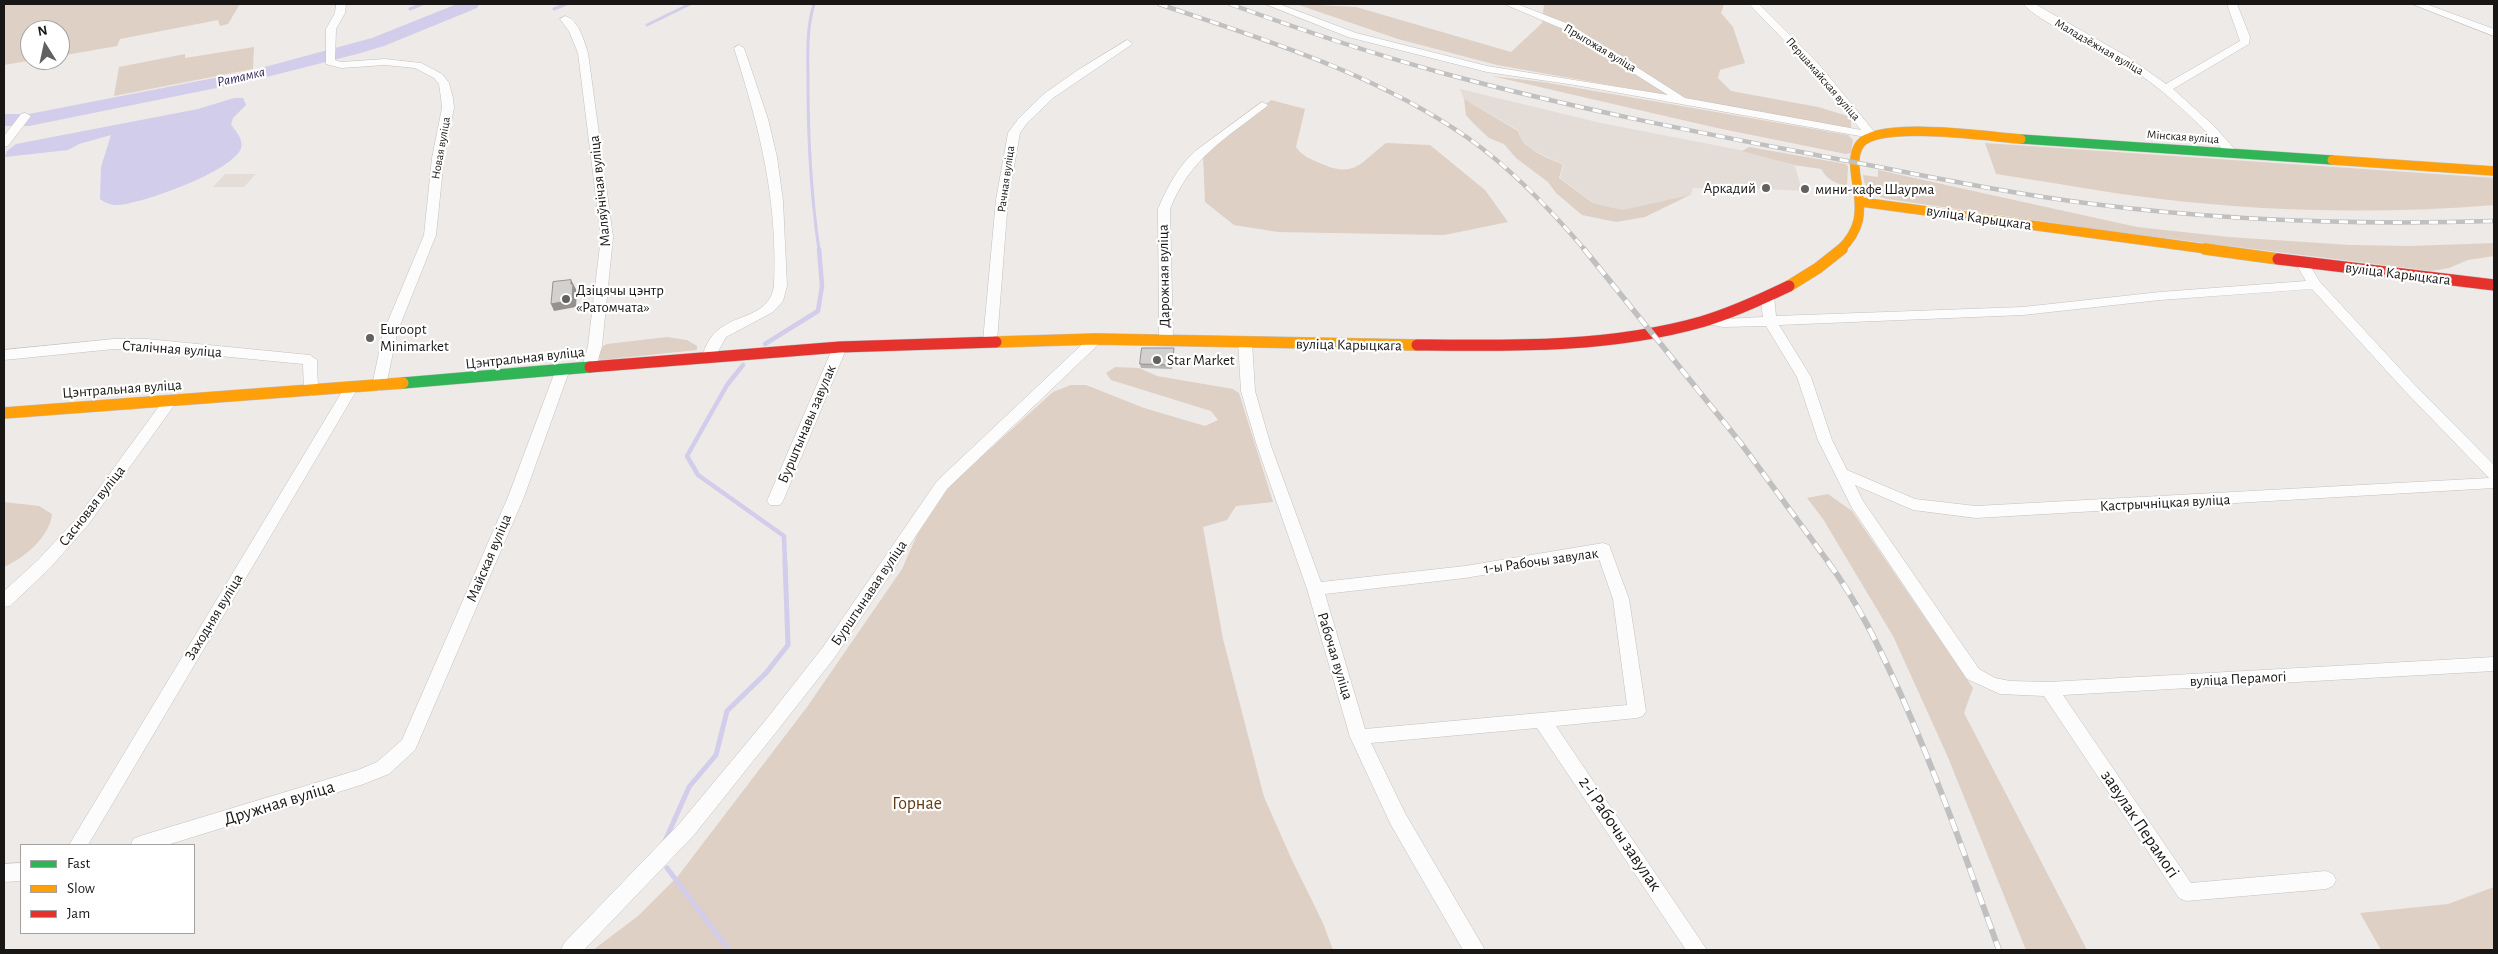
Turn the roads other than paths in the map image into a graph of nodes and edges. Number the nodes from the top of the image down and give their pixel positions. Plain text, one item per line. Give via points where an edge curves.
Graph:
1 (341, 4) edge
2 (1270, 4) edge
3 (1509, 4) edge
4 (1754, 4) edge
5 (2028, 4) edge
6 (2232, 4) edge
7 (2417, 4) edge
8 (565, 19) dead end
9 (2494, 33) edge
10 (1127, 43) dead end
11 (740, 48) dead end
12 (2165, 90) junction
13 (1685, 102) junction
14 (1262, 105) dead end
15 (26, 116) dead end
16 (1871, 134) junction
17 (4, 143) edge
18 (2233, 154) junction
19 (2494, 171) edge
20 (1861, 202) junction
21 (2301, 262) junction
22 (2315, 285) junction
23 (2494, 285) edge
24 (1767, 296) junction
25 (1707, 320) junction
26 (1770, 321) junction
27 (1096, 339) junction
28 (1166, 339) junction
29 (990, 342) junction
30 (1244, 342) junction
31 (840, 347) junction
32 (4, 355) edge
33 (709, 356) junction
34 (589, 367) junction
35 (563, 369) junction
36 (379, 386) junction
37 (351, 388) junction
38 (312, 391) junction
39 (170, 401) junction
40 (4, 413) edge
41 (1843, 474) junction
42 (2494, 474) edge
43 (2494, 483) edge
44 (1876, 490) junction
45 (775, 501) dead end
46 (1857, 504) junction
47 (1315, 589) junction
48 (4, 601) edge
49 (2494, 664) edge
50 (2049, 689) junction
51 (1541, 719) junction
52 (1359, 737) junction
53 (409, 745) joint
54 (79, 844) edge
55 (143, 844) edge
56 (20, 872) edge
57 (4, 873) edge
58 (2326, 880) dead end
59 (571, 950) edge
60 (1476, 950) edge
61 (1697, 950) edge

1 - 36 street, Новая вуліца via 331,29 330,62 341,65 417,64 438,76 444,83 448,98 430,235 390,333
2 - 13 street via 1352,35 1487,69
3 - 13 street, Прыгожая вуліца via 1567,28
4 - 16 street, Першамайская вуліца via 1813,64
5 - 12 street, Маладзёжная вуліца via 2059,25 2125,60
6 - 12 street via 2245,37 2242,46 2202,65
7 - 9 street
8 - 34 street, Маляўнічая вуліца via 574,30 583,53 607,236 595,346
10 - 29 street, Рачная вуліца via 1050,95 1019,123 1014,133 1002,200
11 - 33 street via 768,144 778,215 780,292 766,311 718,336
12 - 18 street, Маладзёжная вуліца via 2214,132
13 - 16 street
14 - 28 street, Дарожная вуліца via 1198,154 1169,196 1163,222
15 - 17 street
16 - 18 street, Мінская вуліца via 1911,132
16 - 20 street via 1860,143 1856,159
18 - 19 street, Мінская вуліца
20 - 21 street, вуліца Карыцкага
20 - 24 street, вуліца Карыцкага via 1859,224 1839,251
21 - 22 street
21 - 23 street, вуліца Карыцкага
22 - 26 street, вуліца Карыцкага via 2160,296 2023,311
22 - 42 street
24 - 25 street, вуліца Карыцкага via 1738,312
24 - 26 street
25 - 26 street, вуліца Карыцкага via 1723,323
25 - 30 street, вуліца Карыцкага via 1649,333 1517,347
26 - 41 street via 1804,377 1825,440
27 - 28 street, вуліца Карыцкага
27 - 29 street, вуліца Карыцкага
27 - 59 street, Бурштынавая вуліца via 942,485 829,652 688,829
28 - 30 street, вуліца Карыцкага
29 - 31 street, Цэнтральная вуліца
30 - 47 street, Рабочая вуліца via 1248,391
31 - 33 street, Цэнтральная вуліца
31 - 45 street, Бурштынавы завулак
32 - 38 street, Сталічная вуліца via 114,344 147,344 310,360
33 - 34 street, Цэнтральная вуліца
34 - 35 street, Цэнтральная вуліца
35 - 36 street, Цэнтральная вуліца
35 - 53 street, Майская вуліца via 516,497
36 - 37 street, Цэнтральная вуліца
37 - 38 street, Цэнтральная вуліца
37 - 54 street, Заходняя вуліца
38 - 39 street, Цэнтральная вуліца
39 - 40 street, Цэнтральная вуліца
39 - 48 street, Сасновая вуліца via 83,520 44,564
41 - 44 street, Кастрычніцкая вуліца
41 - 46 street
43 - 44 street, Кастрычніцкая вуліца via 2000,512 1913,504
44 - 46 street
46 - 50 street, вуліца Перамогі via 1973,674 1984,682 2017,690
47 - 51 street, 1-ы Рабочы завулак via 1465,572 1603,548 1621,599 1636,711
47 - 52 street, Рабочая вуліца
49 - 50 street, вуліца Перамогі
50 - 58 street, завулак Перамогі via 2186,892
51 - 52 street
51 - 61 street, 2-і Рабочы завулак
52 - 60 street, Рабочая вуліца via 1398,819
53 - 55 street, Дружная вуліца via 383,768 361,777
56 - 57 street

